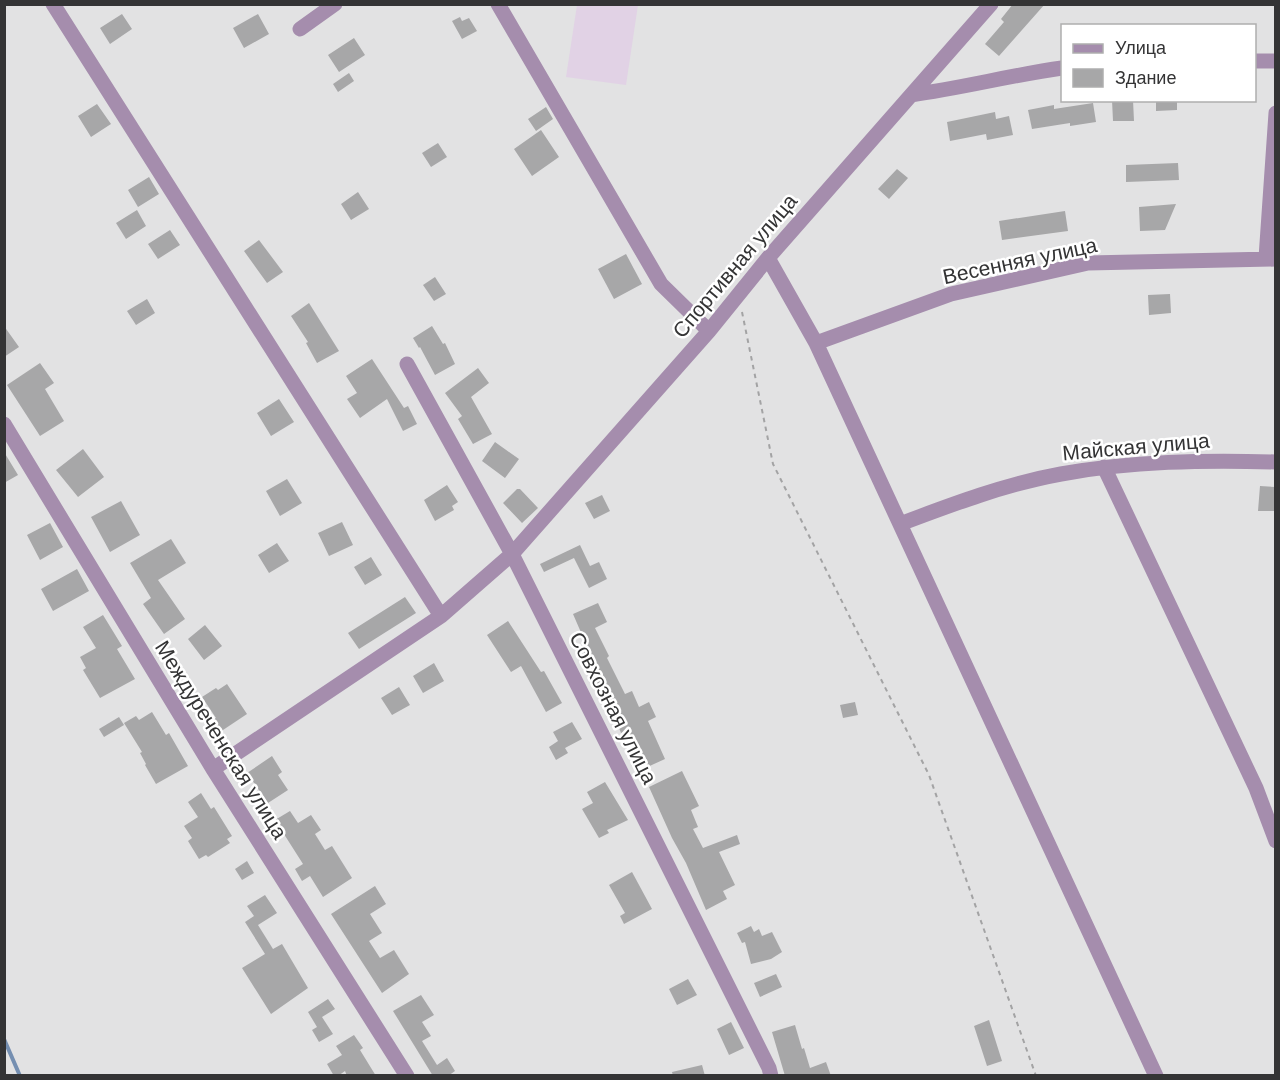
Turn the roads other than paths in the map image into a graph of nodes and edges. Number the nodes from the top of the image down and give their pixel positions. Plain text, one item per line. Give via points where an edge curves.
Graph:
1 (53, 4) edge
2 (335, 4) edge
3 (991, 4) edge
4 (500, 5) edge
5 (300, 29) dead end
6 (1256, 60) edge
7 (1275, 61) edge
8 (1061, 68) edge
9 (911, 95) junction
10 (1275, 113) edge
11 (768, 258) junction
12 (1271, 258) edge
13 (709, 331) junction
14 (816, 343) junction
15 (407, 364) dead end
16 (4, 424) edge
17 (1275, 462) edge
18 (1104, 467) junction
19 (900, 524) junction
20 (512, 554) junction
21 (441, 616) junction
22 (213, 769) junction
23 (1275, 841) edge
24 (407, 1076) edge
25 (771, 1076) edge
26 (1156, 1076) edge

1 - 21 street
2 - 5 street
3 - 9 street, Спортивная улица
4 - 13 street via 661,284
6 - 7 street
8 - 9 street
9 - 11 street, Спортивная улица
10 - 12 street
11 - 13 street, Спортивная улица
11 - 14 street
12 - 14 street, Весенняя улица via 1088,263 951,294
13 - 20 street, Спортивная улица
14 - 19 street
15 - 20 street, Совхозная улица
16 - 22 street, Междуреченская улица
17 - 18 street, Майская улица via 1157,462
18 - 19 street, Майская улица via 1015,485
18 - 23 street via 1256,788
19 - 26 street
20 - 21 street, Спортивная улица
20 - 25 street, Совхозная улица
21 - 22 street, Спортивная улица
22 - 24 street, Междуреченская улица

